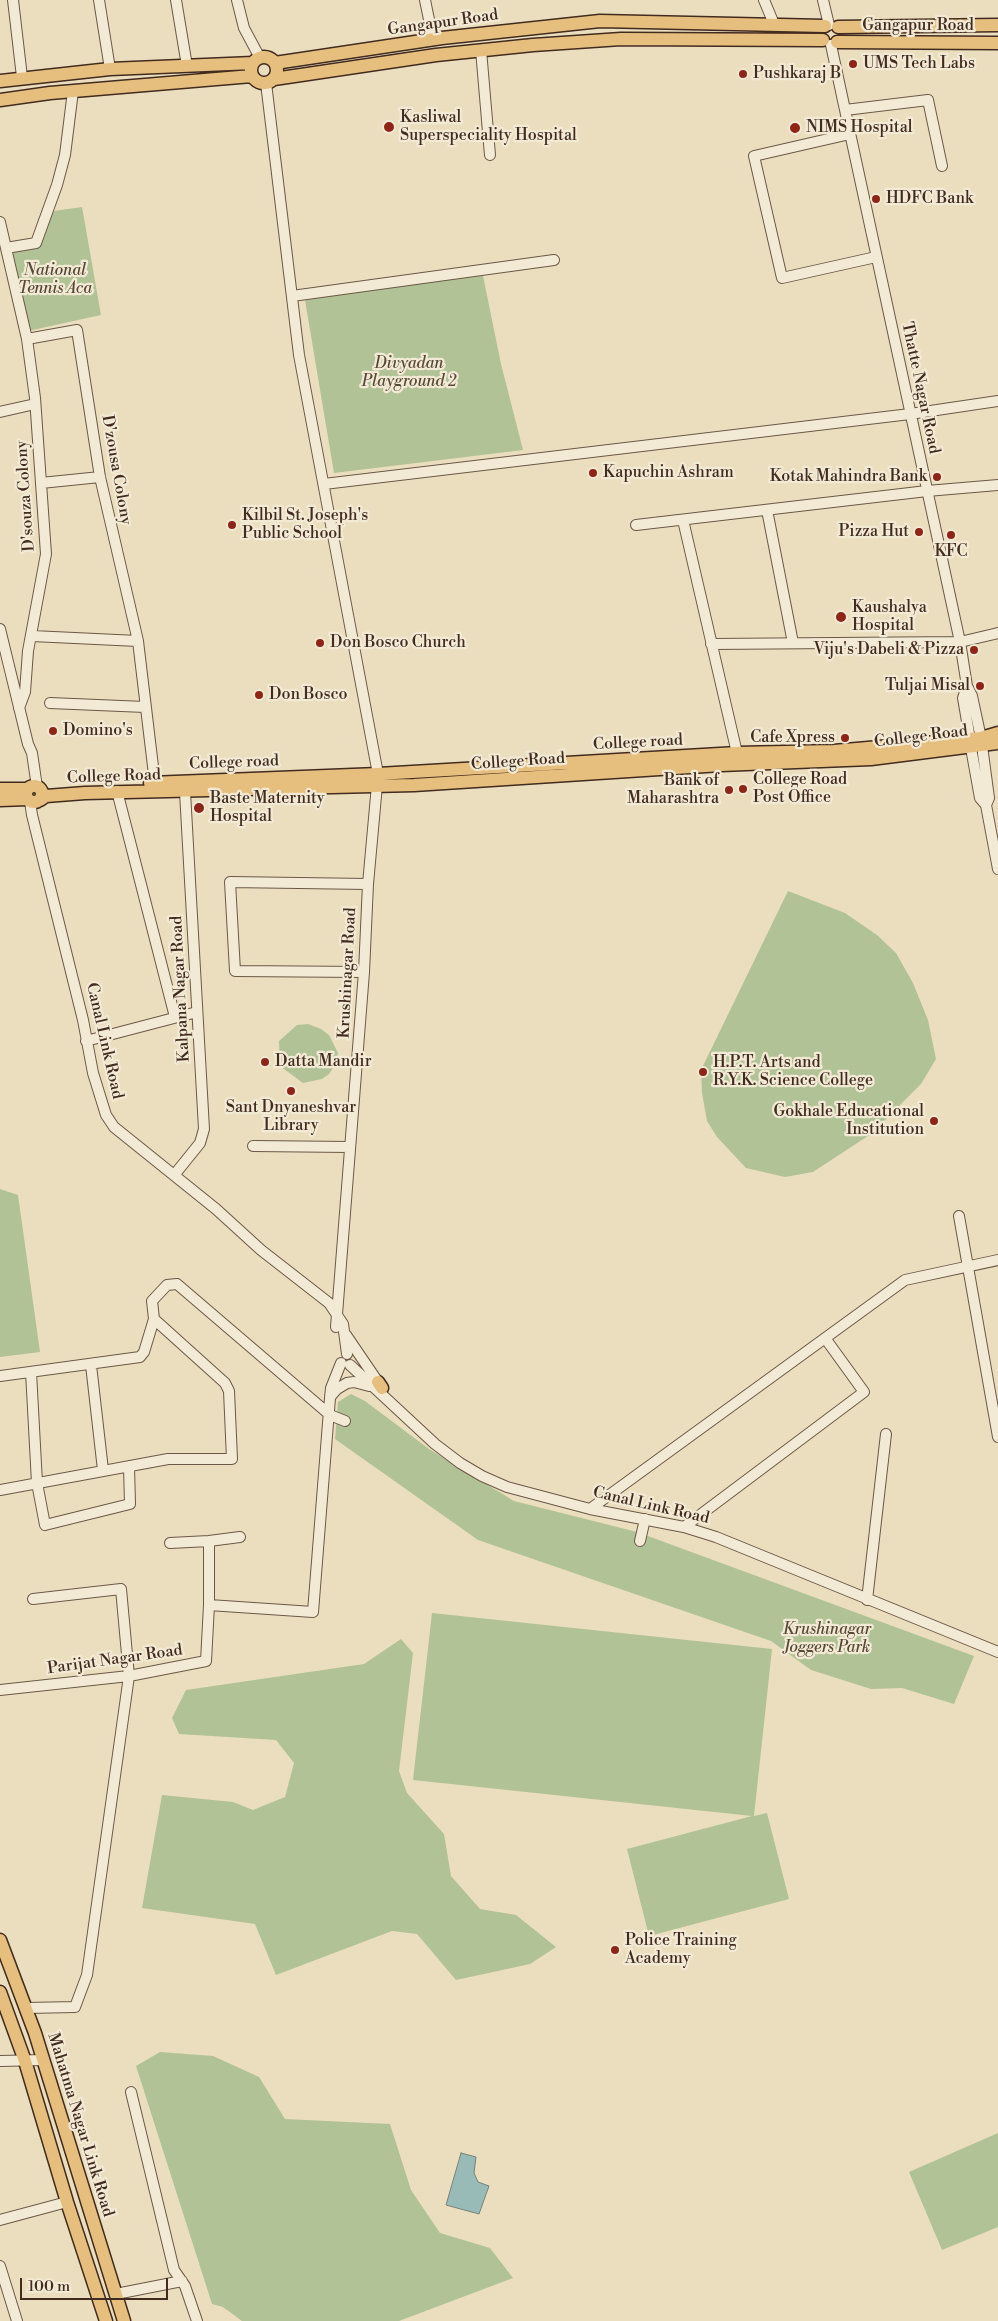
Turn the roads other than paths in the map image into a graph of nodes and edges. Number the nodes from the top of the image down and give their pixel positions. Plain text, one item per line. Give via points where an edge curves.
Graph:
1 (13, 0) edge
2 (99, 0) edge
3 (176, 0) edge
4 (237, 0) edge
5 (425, 0) edge
6 (764, 0) edge
7 (823, 0) edge
8 (774, 24) junction
9 (998, 25) edge
10 (831, 26) junction
11 (433, 39) junction
12 (830, 42) junction
13 (998, 43) edge
14 (481, 50) junction
15 (275, 63) junction
16 (187, 66) junction
17 (255, 66) junction
18 (110, 69) junction
19 (22, 77) junction
20 (0, 81) edge
21 (270, 81) junction
22 (73, 91) junction
23 (0, 100) edge
24 (845, 110) junction
25 (850, 134) junction
26 (490, 155) dead end
27 (942, 166) dead end
28 (0, 222) edge
29 (6, 248) junction
30 (876, 257) junction
31 (554, 260) dead end
32 (292, 296) junction
33 (27, 339) junction
34 (998, 401) edge
35 (35, 404) junction
36 (0, 412) edge
37 (910, 414) junction
38 (100, 477) junction
39 (41, 483) junction
40 (324, 484) junction
41 (998, 485) edge
42 (927, 491) junction
43 (767, 510) junction
44 (683, 520) junction
45 (636, 526) dead end
46 (0, 629) edge
47 (998, 633) edge
48 (32, 636) junction
49 (138, 641) junction
50 (960, 642) junction
51 (794, 643) junction
52 (711, 644) junction
53 (50, 703) dead end
54 (145, 707) junction
55 (19, 708) junction
56 (998, 733) edge
57 (976, 743) junction
58 (998, 743) edge
59 (737, 753) junction
60 (377, 779) junction
61 (155, 783) junction
62 (0, 788) edge
63 (118, 791) junction
64 (185, 792) junction
65 (34, 794) junction
66 (0, 800) edge
67 (998, 869) edge
68 (368, 884) junction
69 (364, 972) junction
70 (197, 1012) junction
71 (176, 1017) junction
72 (86, 1041) junction
73 (253, 1146) dead end
74 (350, 1147) junction
75 (175, 1174) junction
76 (959, 1216) dead end
77 (998, 1260) edge
78 (967, 1266) junction
79 (308, 1287) junction
80 (338, 1293) junction
81 (336, 1312) junction
82 (154, 1319) junction
83 (341, 1328) junction
84 (825, 1338) junction
85 (346, 1360) junction
86 (91, 1365) junction
87 (31, 1372) junction
88 (0, 1376) edge
89 (378, 1386) junction
90 (337, 1389) junction
91 (330, 1398) junction
92 (330, 1416) junction
93 (996, 1420) edge
94 (345, 1421) dead end
95 (886, 1434) dead end
96 (998, 1437) edge
97 (129, 1466) junction
98 (103, 1470) junction
99 (37, 1483) junction
100 (0, 1490) edge
101 (590, 1508) junction
102 (645, 1519) junction
103 (684, 1527) junction
104 (240, 1537) dead end
105 (209, 1541) junction
106 (640, 1541) dead end
107 (170, 1543) dead end
108 (33, 1599) dead end
109 (867, 1600) junction
110 (209, 1605) junction
111 (998, 1652) edge
112 (129, 1676) junction
113 (0, 1690) edge
114 (0, 1940) edge
115 (0, 1992) edge
116 (26, 2008) junction
117 (25, 2060) junction
118 (44, 2060) junction
119 (0, 2061) edge
120 (131, 2092) dead end
121 (67, 2202) junction
122 (0, 2220) edge
123 (0, 2266) edge
124 (182, 2281) junction
125 (116, 2294) junction
126 (17, 2321) edge
127 (106, 2321) edge
128 (124, 2321) edge
129 (196, 2321) edge

1 - 19 street
2 - 18 street
3 - 16 street
4 - 17 street
5 - 11 street
6 - 8 street
7 - 10 street
8 - 10 main road, Gangapur Road
8 - 11 main road, Gangapur Road via 600,21
9 - 10 main road, Gangapur Road
10 - 12 main road via 821,34
10 - 12 main road via 841,33
11 - 15 main road, Gangapur Road
12 - 13 main road, Gangapur Road
12 - 14 main road, Gangapur Road via 621,39
12 - 24 street, Thatte Nagar Road
14 - 21 main road, Gangapur Road
14 - 26 street
15 - 17 main road via 268,58
15 - 21 main road via 277,71
16 - 17 main road
16 - 18 main road
17 - 21 main road via 258,82
17 - 22 main road
18 - 19 main road
19 - 20 main road
21 - 32 street, Krushinagar Road
22 - 23 main road
22 - 29 street via 65,155 36,243
24 - 25 street, Thatte Nagar Road
24 - 27 street via 928,100
25 - 30 street, Thatte Nagar Road
25 - 30 street via 754,156 782,278
28 - 29 street
29 - 33 street
30 - 37 street, Thatte Nagar Road
31 - 32 street
32 - 40 street, Krushinagar Road via 299,355
33 - 35 street, D'souza Colony
33 - 38 street, D'zousa Colony via 77,330
34 - 37 street
35 - 36 street
35 - 39 street, D'souza Colony
37 - 40 street
37 - 42 street, Thatte Nagar Road
38 - 39 street
38 - 49 street, D'zousa Colony
39 - 48 street, D'souza Colony via 46,554
40 - 60 street, Krushinagar Road
41 - 42 street
42 - 43 street
42 - 50 street, Thatte Nagar Road
43 - 44 street
43 - 51 street
44 - 45 street
44 - 52 street
46 - 55 street, Canal Link Road
47 - 50 street
48 - 49 street
48 - 55 street, D'souza Colony via 25,692
49 - 54 street, D'zousa Colony
50 - 51 street
50 - 57 street, Thatte Nagar Road via 967,686 963,698
51 - 52 street
52 - 59 street
53 - 54 street
54 - 61 street, D'zousa Colony
55 - 65 street, Canal Link Road via 28,744 26,756
56 - 57 main road, College road
57 - 58 main road, College Road
57 - 59 main road, College road
57 - 60 main road, College Road via 871,760 721,765 442,783
57 - 67 street, Thatte Nagar Road via 990,798 986,805
59 - 60 main road, College road
60 - 61 main road, College road
60 - 64 main road, College Road
60 - 68 street, Krushinagar Road
61 - 65 main road, College road
62 - 65 main road, College road
63 - 64 main road, College Road
63 - 65 main road, College Road
63 - 71 street
64 - 70 street, Kalpana Nagar Road
65 - 66 main road, College Road
65 - 72 street, Canal Link Road via 32,815
68 - 69 street, Krushinagar Road
68 - 69 street via 230,882 235,971
69 - 74 street, Krushinagar Road
70 - 71 street
70 - 75 street, Kalpana Nagar Road via 204,1129 200,1143
71 - 72 street
72 - 75 street, Canal Link Road via 99,1097 114,1127
73 - 74 street
74 - 80 street, Krushinagar Road
75 - 79 street, Canal Link Road
76 - 78 street
77 - 78 street
78 - 84 street via 906,1280
78 - 93 street
79 - 81 street, Canal Link Road
79 - 83 street, Canal Link Road
80 - 81 street
80 - 83 street
81 - 83 street, Canal Link Road
82 - 86 street via 140,1358
82 - 92 street via 152,1301 166,1285 178,1284
82 - 97 street via 225,1383 229,1391 232,1459 168,1459
83 - 85 street, Canal Link Road
83 - 89 street, Canal Link Road
84 - 101 street
84 - 103 street via 864,1392
85 - 89 street
85 - 90 street
85 - 91 street via 331,1388
86 - 87 street
86 - 98 street
87 - 88 street
87 - 99 street
89 - 90 street via 354,1382
89 - 101 street, Canal Link Road via 435,1444 482,1476 507,1487
90 - 91 street
91 - 92 street
92 - 94 street
92 - 110 street via 313,1612
93 - 96 street
95 - 109 street
97 - 98 street
97 - 99 street via 130,1504 45,1525
98 - 99 street
99 - 100 street
101 - 102 street, Canal Link Road
102 - 103 street, Canal Link Road
102 - 106 street
103 - 109 street, Canal Link Road via 716,1537
104 - 105 street
105 - 107 street
105 - 110 street
108 - 112 street via 120,1589
109 - 111 street, Canal Link Road
110 - 112 street, Parijat Nagar Road via 206,1661
112 - 113 street, Parijat Nagar Road
112 - 116 street via 87,1975 75,2007
114 - 116 main road, Mahatma Nagar Link Road
115 - 117 main road, Mahatma Nagar Link Road
116 - 118 main road, Mahatma Nagar Link Road
117 - 118 street
117 - 119 street
117 - 121 main road, Mahatma Nagar Link Road
118 - 125 main road, Mahatma Nagar Link Road
120 - 124 street via 174,2270
121 - 122 street
121 - 127 main road, Mahatma Nagar Link Road
123 - 126 street
124 - 125 street
124 - 129 street
125 - 128 main road, Mahatma Nagar Link Road

